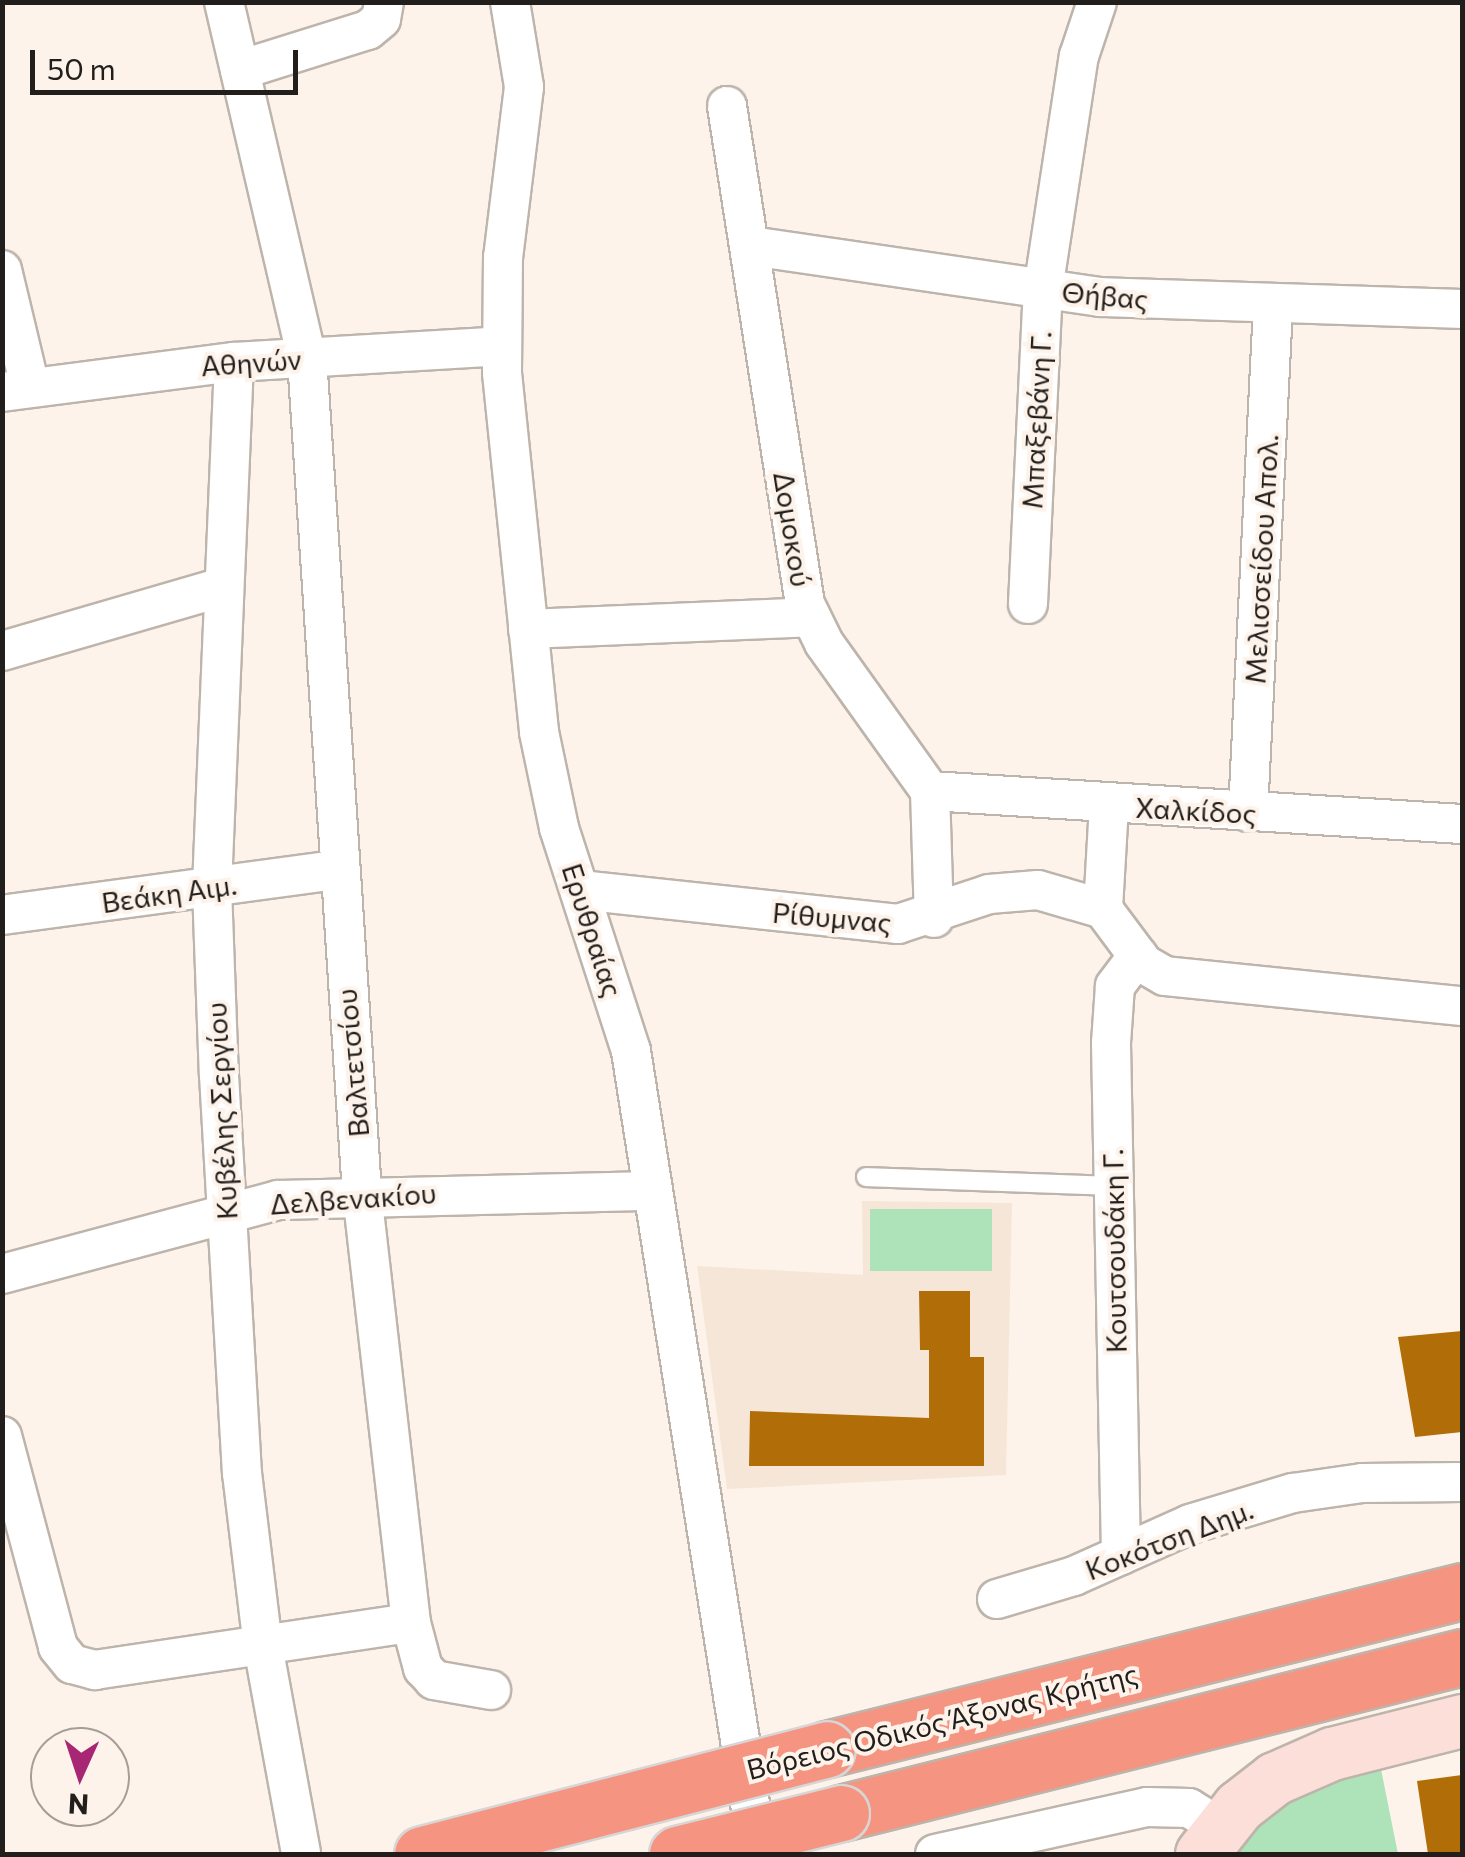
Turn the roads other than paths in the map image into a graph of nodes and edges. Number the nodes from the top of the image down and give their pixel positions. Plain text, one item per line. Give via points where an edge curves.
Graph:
1 (224, 2) edge
2 (384, 2) edge
3 (510, 2) edge
4 (1097, 2) edge
5 (240, 70) junction
6 (727, 106) dead end
7 (750, 246) junction
8 (2, 270) edge
9 (1044, 290) junction
10 (1274, 306) junction
11 (1462, 309) edge
12 (501, 346) junction
13 (234, 362) junction
14 (307, 370) junction
15 (16, 389) edge
16 (223, 587) junction
17 (1028, 604) dead end
18 (809, 617) junction
19 (528, 629) junction
20 (2, 651) edge
21 (930, 792) junction
22 (1110, 805) junction
23 (1248, 812) junction
24 (1462, 824) edge
25 (336, 870) junction
26 (212, 888) junction
27 (580, 890) junction
28 (1102, 909) junction
29 (2, 915) edge
30 (934, 918) junction
31 (1138, 956) junction
32 (1462, 1006) edge
33 (866, 1178) dead end
34 (1112, 1186) junction
35 (653, 1190) junction
36 (362, 1193) junction
37 (226, 1210) junction
38 (2, 1274) edge
39 (2, 1436) edge
40 (1462, 1482) edge
41 (1121, 1554) junction
42 (1462, 1591) edge
43 (997, 1599) dead end
44 (411, 1623) junction
45 (263, 1646) junction
46 (1462, 1657) edge
47 (491, 1690) dead end
48 (1462, 1721) edge
49 (1211, 1841) edge
50 (300, 1854) edge
51 (422, 1854) edge
52 (676, 1854) edge
53 (758, 1854) edge
54 (935, 1854) edge

1 - 5 street, Βαλτετσίου
2 - 5 street via 381,19 368,30
3 - 12 street, Ερυθραίας via 524,87
4 - 9 street, Μπαξεβάνη Γ. via 1079,56
5 - 14 street, Βαλτετσίου
6 - 7 street, Δομοκού
7 - 9 street, Θήβας
7 - 18 street, Δομοκού
8 - 15 street
9 - 10 street, Θήβας
9 - 17 street, Μπαξεβάνη Γ.
10 - 11 street, Θήβας
10 - 23 street, Μελισσείδου Απολ.
12 - 14 street, Αθηνών
12 - 19 street, Ερυθραίας
13 - 14 street, Αθηνών
13 - 15 street, Αθηνών
13 - 16 street, Κυβέλης Σεργίου
14 - 25 street, Βαλτετσίου
16 - 20 street
16 - 26 street, Κυβέλης Σεργίου
18 - 19 street
18 - 21 street, Δομοκού
19 - 27 street, Ερυθραίας via 548,784
21 - 22 street, Χαλκίδος
21 - 30 street
22 - 23 street, Χαλκίδος
22 - 28 street
23 - 24 street, Χαλκίδος
25 - 26 street, Βεάκη Αιμ.
25 - 36 street, Βαλτετσίου
26 - 29 street, Βεάκη Αιμ.
26 - 37 street, Κυβέλης Σεργίου
27 - 30 street, Ρίθυμνας via 842,921
27 - 35 street, Ερυθραίας via 631,1051
28 - 30 street, Ρίθυμνας via 1064,894 1014,890
28 - 31 street
31 - 32 street via 1165,976
31 - 34 street, Κουτσουδάκη Γ. via 1113,993
33 - 34 lane
34 - 41 street, Κουτσουδάκη Γ.
35 - 36 street, Δελβενακίου
35 - 53 street, Ερυθραίας
36 - 37 street, Δελβενακίου
36 - 44 street, Βαλτετσίου
37 - 38 street, Δελβενακίου
37 - 45 street, Κυβέλης Σεργίου via 242,1474
39 - 45 street via 58,1647 72,1664 95,1670
40 - 41 street, Κοκότση Δημ. via 1362,1483 1292,1493 1190,1524
41 - 43 street, Κοκότση Δημ.
42 - 51 highway, Βόρειος Οδικός Άξονας Κρήτης, bridge
44 - 45 street
44 - 47 street, Βαλτετσίου via 423,1668 434,1680
45 - 50 street, Κυβέλης Σεργίου
46 - 52 highway, bridge
48 - 49 street via 1300,1766 1254,1794
49 - 54 street via 1189,1808 1146,1807

